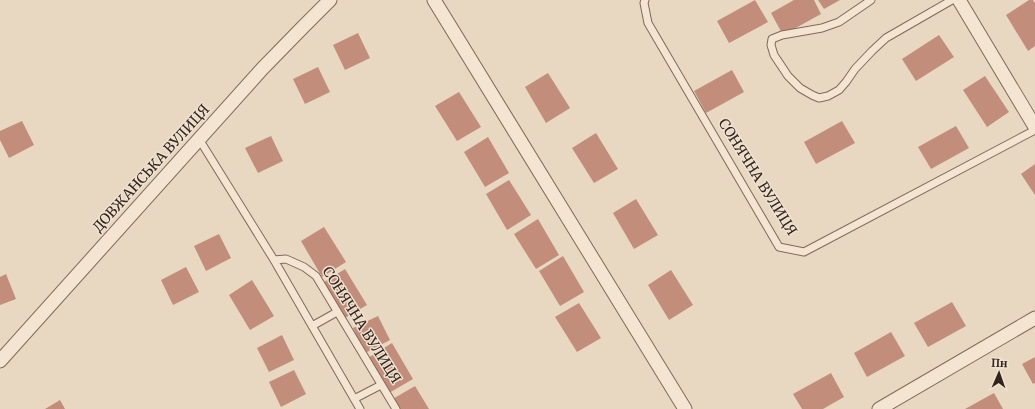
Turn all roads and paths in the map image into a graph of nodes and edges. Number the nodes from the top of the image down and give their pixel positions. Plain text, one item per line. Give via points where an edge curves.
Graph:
1 (330, 0) edge
2 (434, 0) edge
3 (645, 0) edge
4 (871, 0) edge
5 (952, 0) edge
6 (959, 0) edge
7 (1035, 128) edge
8 (199, 139) junction
9 (274, 260) junction
10 (337, 312) junction
11 (1035, 318) edge
12 (312, 326) junction
13 (0, 361) edge
14 (381, 385) junction
15 (354, 400) junction
16 (360, 409) edge
17 (396, 409) edge
18 (685, 409) edge
19 (879, 409) edge

1 - 8 street, ДОВЖАНСЬКА ВУЛИЦЯ
2 - 18 street
3 - 7 lane, СОНЯЧНА ВУЛИЦЯ via 648,23 779,247 804,252
4 - 5 lane via 839,22 772,39 774,55 800,88 820,98 839,90 886,38
6 - 7 street, СОНЯЧНА ВУЛИЦЯ
8 - 9 lane
8 - 13 street, ДОВЖАНСЬКА ВУЛИЦЯ
9 - 10 lane, СОНЯЧНА ВУЛИЦЯ via 286,259 316,276
9 - 12 lane
10 - 12 lane
10 - 14 lane, СОНЯЧНА ВУЛИЦЯ
11 - 19 street
12 - 15 lane
14 - 15 lane
14 - 17 lane, СОНЯЧНА ВУЛИЦЯ
15 - 16 lane

